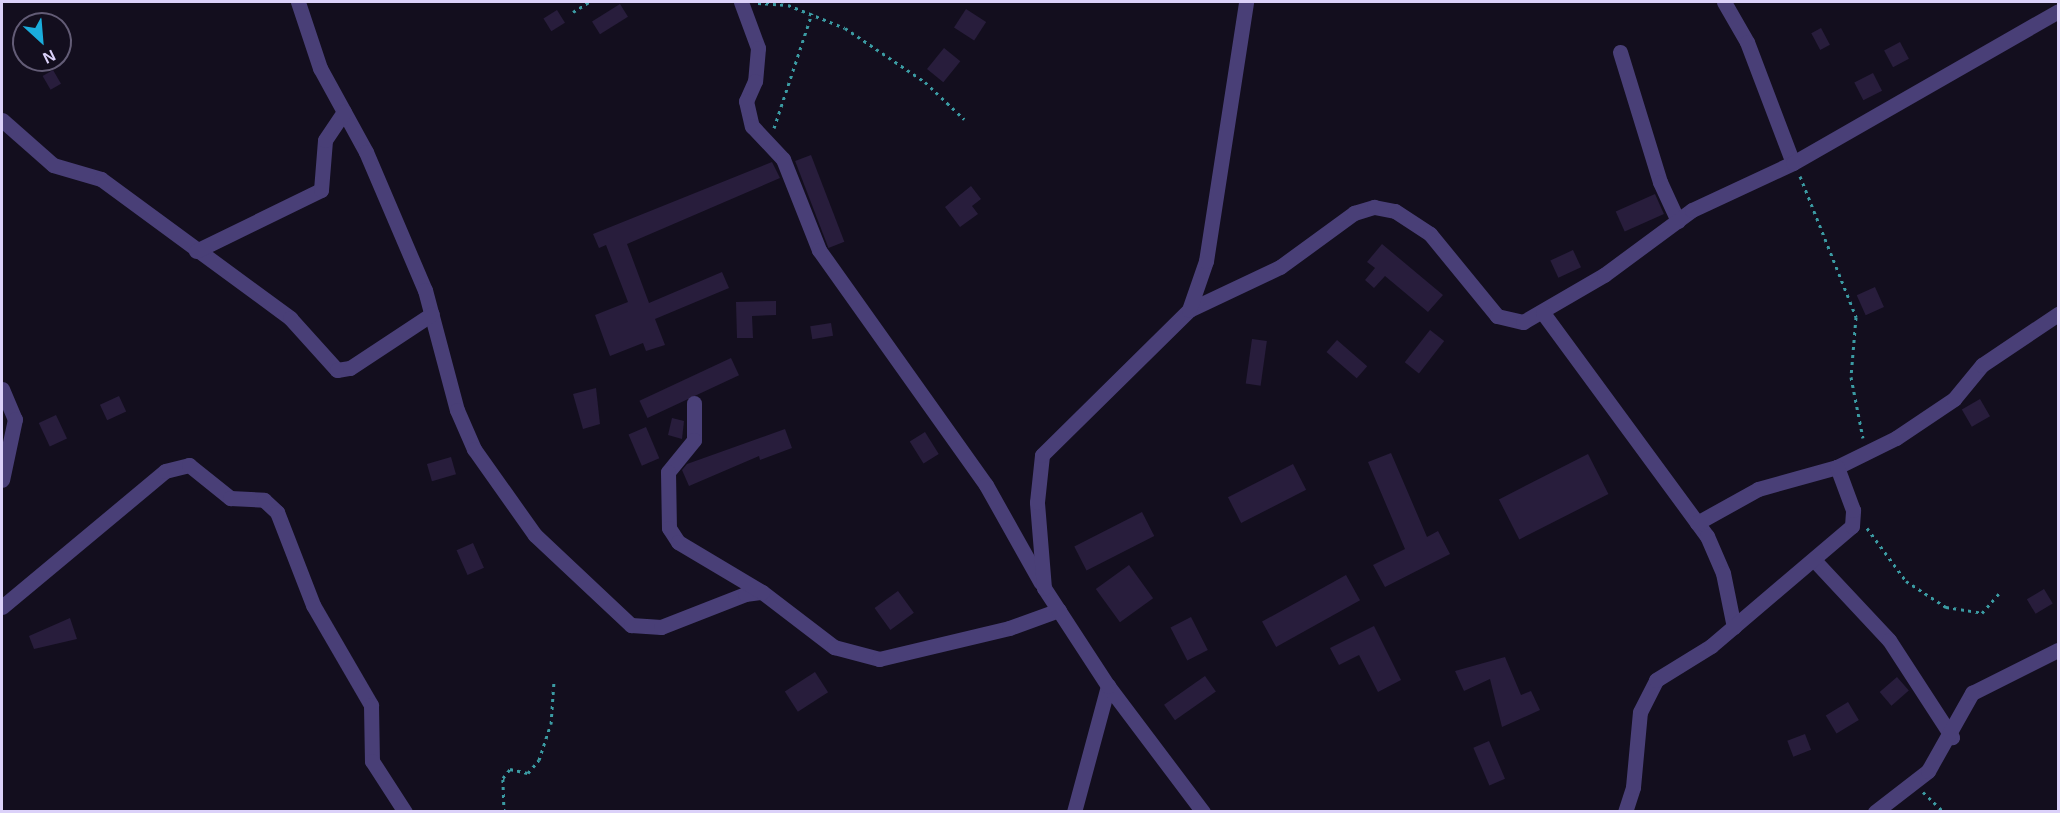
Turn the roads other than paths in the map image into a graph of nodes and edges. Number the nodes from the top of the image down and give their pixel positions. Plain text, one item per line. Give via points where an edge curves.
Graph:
1 (298, 2) edge
2 (741, 2) edge
3 (1246, 2) edge
4 (1724, 2) edge
5 (2058, 11) edge
6 (1620, 52) dead end
7 (344, 112) junction
8 (2, 120) edge
9 (1793, 163) junction
10 (1677, 221) junction
11 (196, 251) junction
12 (1189, 310) junction
13 (432, 314) junction
14 (1543, 314) junction
15 (2058, 314) edge
16 (2, 389) edge
17 (694, 403) dead end
18 (1837, 468) junction
19 (2, 480) edge
20 (1697, 523) junction
21 (1815, 561) junction
22 (1044, 588) junction
23 (762, 592) junction
24 (2, 607) edge
25 (1059, 610) junction
26 (1734, 627) junction
27 (2058, 650) edge
28 (1108, 686) junction
29 (1952, 737) junction
30 (405, 812) edge
31 (1074, 812) edge
32 (1203, 812) edge
33 (1625, 812) edge
34 (1875, 812) edge

1 - 7 street via 320,68
2 - 22 street via 758,48 746,114 783,159 819,250 986,484
3 - 12 street via 1206,261
4 - 9 street via 1748,42
5 - 9 street
6 - 10 street via 1660,182
7 - 11 street via 325,140 321,190
7 - 13 street
8 - 11 street via 53,165 101,179
9 - 10 street
10 - 14 street
11 - 13 street via 290,318 337,370 350,368
12 - 14 street via 1280,267 1354,213 1374,207 1395,211 1430,234 1497,316 1523,322
12 - 22 street via 1042,455 1037,502
13 - 23 street via 457,410 474,448 535,535 631,625 661,627 745,594
14 - 20 street
15 - 18 street via 1982,365 1933,416
16 - 19 street via 15,419
17 - 23 street via 694,440 668,472 669,528 678,542
18 - 20 street via 1758,489
18 - 21 street via 1853,510 1852,526
20 - 26 street via 1723,573
21 - 26 street
21 - 29 street via 1889,640
22 - 25 street
23 - 25 street via 834,647 879,659 1009,628
24 - 30 street via 165,471 189,465 230,498 264,500 277,512 313,605 371,705 372,761
25 - 28 street
26 - 33 street via 1656,680 1646,695
27 - 29 street via 1972,693
28 - 31 street
28 - 32 street
29 - 34 street via 1914,782

